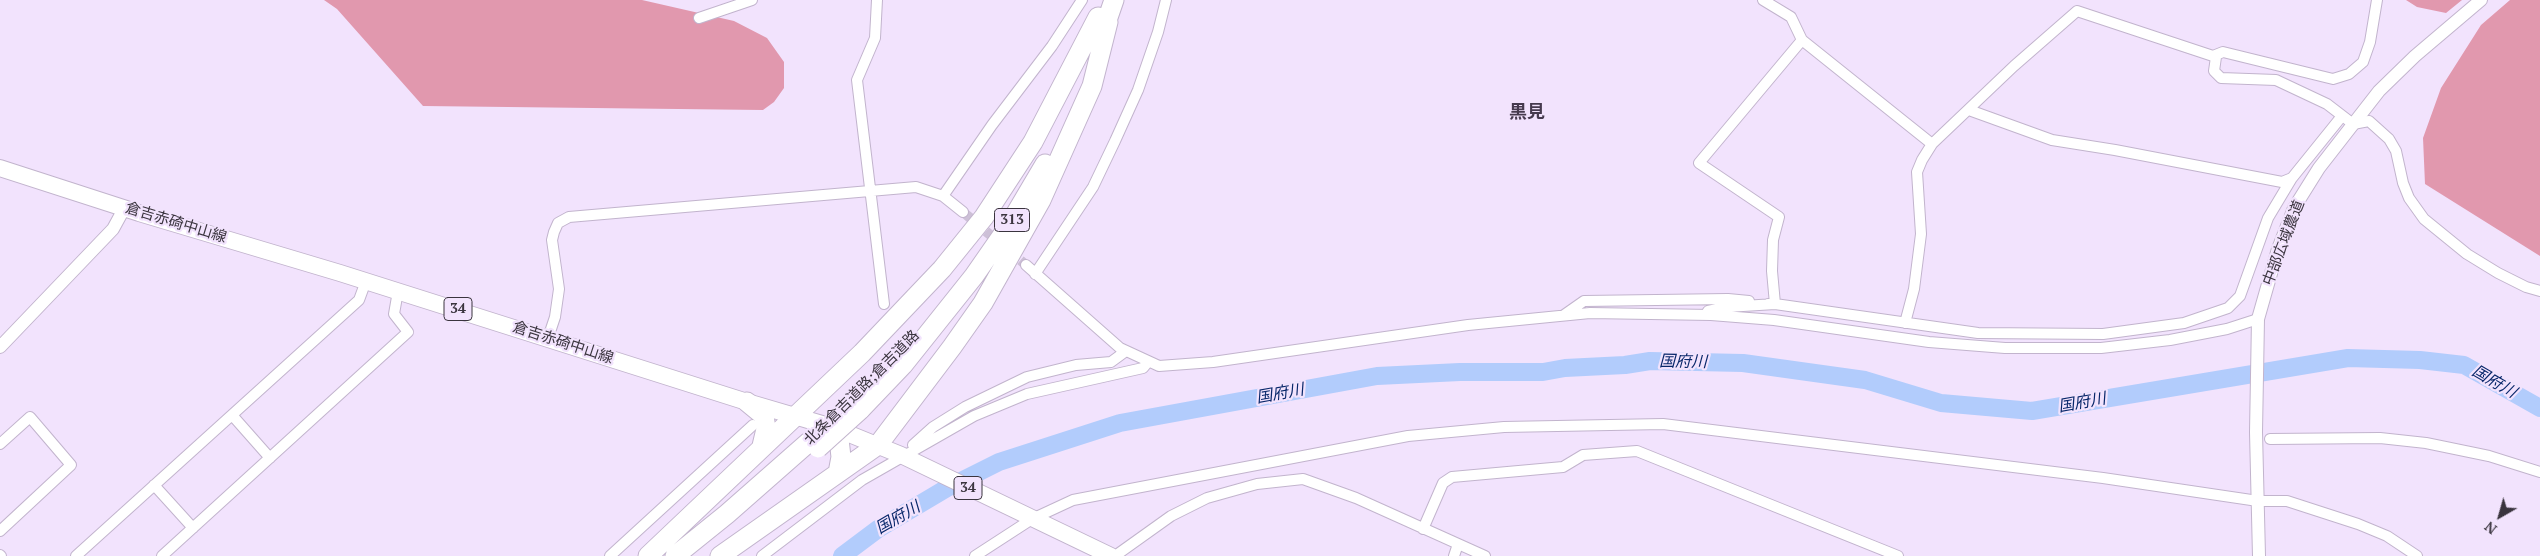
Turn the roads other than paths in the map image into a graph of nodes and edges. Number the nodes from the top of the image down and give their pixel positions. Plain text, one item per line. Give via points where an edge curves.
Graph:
1 (752, 0) edge
2 (877, 0) edge
3 (1082, 0) edge
4 (1114, 0) edge
5 (1166, 0) edge
6 (1763, 0) edge
7 (2378, 0) edge
8 (2481, 0) edge
9 (1103, 13) edge
10 (699, 18) dead end
11 (1802, 40) junction
12 (2214, 56) junction
13 (1969, 110) junction
14 (2342, 116) junction
15 (2353, 124) junction
16 (1932, 144) junction
17 (0, 168) edge
18 (2292, 178) junction
19 (872, 189) junction
20 (942, 196) junction
21 (124, 207) junction
22 (963, 212) tunnel mouth
23 (1026, 265) tunnel mouth
24 (1035, 274) junction
25 (366, 281) junction
26 (398, 291) junction
27 (2540, 291) edge
28 (884, 304) dead end
29 (1775, 304) junction
30 (1700, 314) junction
31 (1564, 315) junction
32 (2258, 319) junction
33 (1905, 323) junction
34 (548, 338) junction
35 (0, 346) edge
36 (1126, 351) junction
37 (1148, 362) junction
38 (747, 402) junction
39 (232, 415) junction
40 (795, 415) junction
41 (753, 425) dead end
42 (832, 427) junction
43 (2270, 439) dead end
44 (0, 444) edge
45 (814, 445) junction
46 (878, 445) junction
47 (762, 446) junction
48 (270, 458) junction
49 (907, 458) junction
50 (2540, 472) edge
51 (838, 473) junction
52 (154, 485) junction
53 (2258, 496) junction
54 (1028, 517) junction
55 (193, 528) junction
56 (1424, 529) junction
57 (0, 531) edge
58 (1458, 544) junction
59 (76, 556) edge
60 (162, 556) edge
61 (610, 556) edge
62 (648, 556) edge
63 (675, 556) edge
64 (688, 556) edge
65 (720, 556) edge
66 (762, 556) edge
67 (975, 556) edge
68 (1113, 556) edge
69 (1454, 556) edge
70 (1485, 556) edge
71 (1898, 556) edge
72 (2259, 556) edge
73 (2417, 556) edge

1 - 10 street
2 - 19 street via 875,38 857,80
3 - 20 street
4 - 9 highway, 北条倉吉道路;倉吉道路 / 313
5 - 24 street via 1140,81 1116,141 1093,187
6 - 11 street via 1791,17
7 - 12 street via 2363,62 2349,74 2333,79 2223,52
8 - 15 street, 中部広域農道 via 2415,56 2379,91
9 - 40 highway via 1033,142 984,217 903,312
9 - 45 highway, 北条倉吉道路;倉吉道路 / 313, bridge via 1058,139 1006,230 904,365
9 - 46 highway via 1092,86 1041,200 983,303
11 - 16 street
11 - 29 street via 1699,163 1779,217 1772,255
12 - 13 street via 2077,11
12 - 14 street via 2214,71 2221,78 2276,80 2327,104
13 - 16 street
13 - 18 street via 2052,140 2282,182
14 - 15 street
14 - 18 street
15 - 27 street via 2369,122 2389,139 2396,151 2409,198 2424,219 2467,254 2505,277
15 - 32 street, 中部広域農道 via 2319,168 2294,208 2278,249
16 - 33 street via 1917,172 1921,234 1914,290
17 - 21 main road, 倉吉赤碕中山線 / 34
18 - 33 street via 2268,218 2240,296 2228,308 2184,323 2103,334 1978,333
19 - 20 street via 916,187
19 - 28 street
19 - 34 street via 569,218 558,223 552,240 560,289
20 - 22 street
21 - 25 main road, 倉吉赤碕中山線 / 34
21 - 35 street via 113,228
23 - 24 street
24 - 36 street via 1097,330
25 - 26 main road, 倉吉赤碕中山線 / 34
25 - 39 street via 359,300
26 - 34 main road, 倉吉赤碕中山線 / 34
26 - 48 street via 394,314 408,332
29 - 30 street via 1727,307
29 - 31 street via 1728,299 1584,301
29 - 33 street
30 - 31 street
30 - 32 street via 2005,348 2101,348 2170,340
31 - 37 street via 1468,325 1213,362 1159,366
32 - 53 street, 中部広域農道
34 - 38 main road, 倉吉赤碕中山線 / 34
36 - 37 street
36 - 49 street via 1111,362 1027,377 933,427
37 - 49 street via 1143,368 1027,394 974,416
38 - 40 main road, 倉吉赤碕中山線 / 34
38 - 47 highway via 764,416 766,429
39 - 48 street
39 - 52 street
40 - 42 main road, 倉吉赤碕中山線 / 34
40 - 47 highway
41 - 61 street
42 - 46 main road, 倉吉赤碕中山線 / 34
42 - 51 highway via 839,438 841,457
43 - 50 street via 2380,438 2426,443 2489,456
44 - 57 street via 30,416 71,465
45 - 63 highway, 北条倉吉道路;倉吉道路 / 313
45 - 64 highway, 北条倉吉道路;倉吉道路 / 313
46 - 49 main road, 倉吉赤碕中山線 / 34
46 - 51 highway
47 - 62 highway
48 - 55 street
49 - 54 main road, 倉吉赤碕中山線 / 34
49 - 66 street via 862,480
51 - 65 highway
52 - 55 street
52 - 59 street
53 - 54 street via 1643,424 1504,427 1408,436 1073,500
53 - 72 street, 中部広域農道
53 - 73 street via 2287,500 2350,521 2387,536
54 - 67 street
54 - 68 main road, 倉吉赤碕中山線 / 34
55 - 60 street
56 - 58 street
56 - 68 street via 1311,480 1276,481 1206,498 1171,516
56 - 71 street via 1443,483 1452,477 1563,467 1583,455 1637,451
58 - 69 street
58 - 70 street

